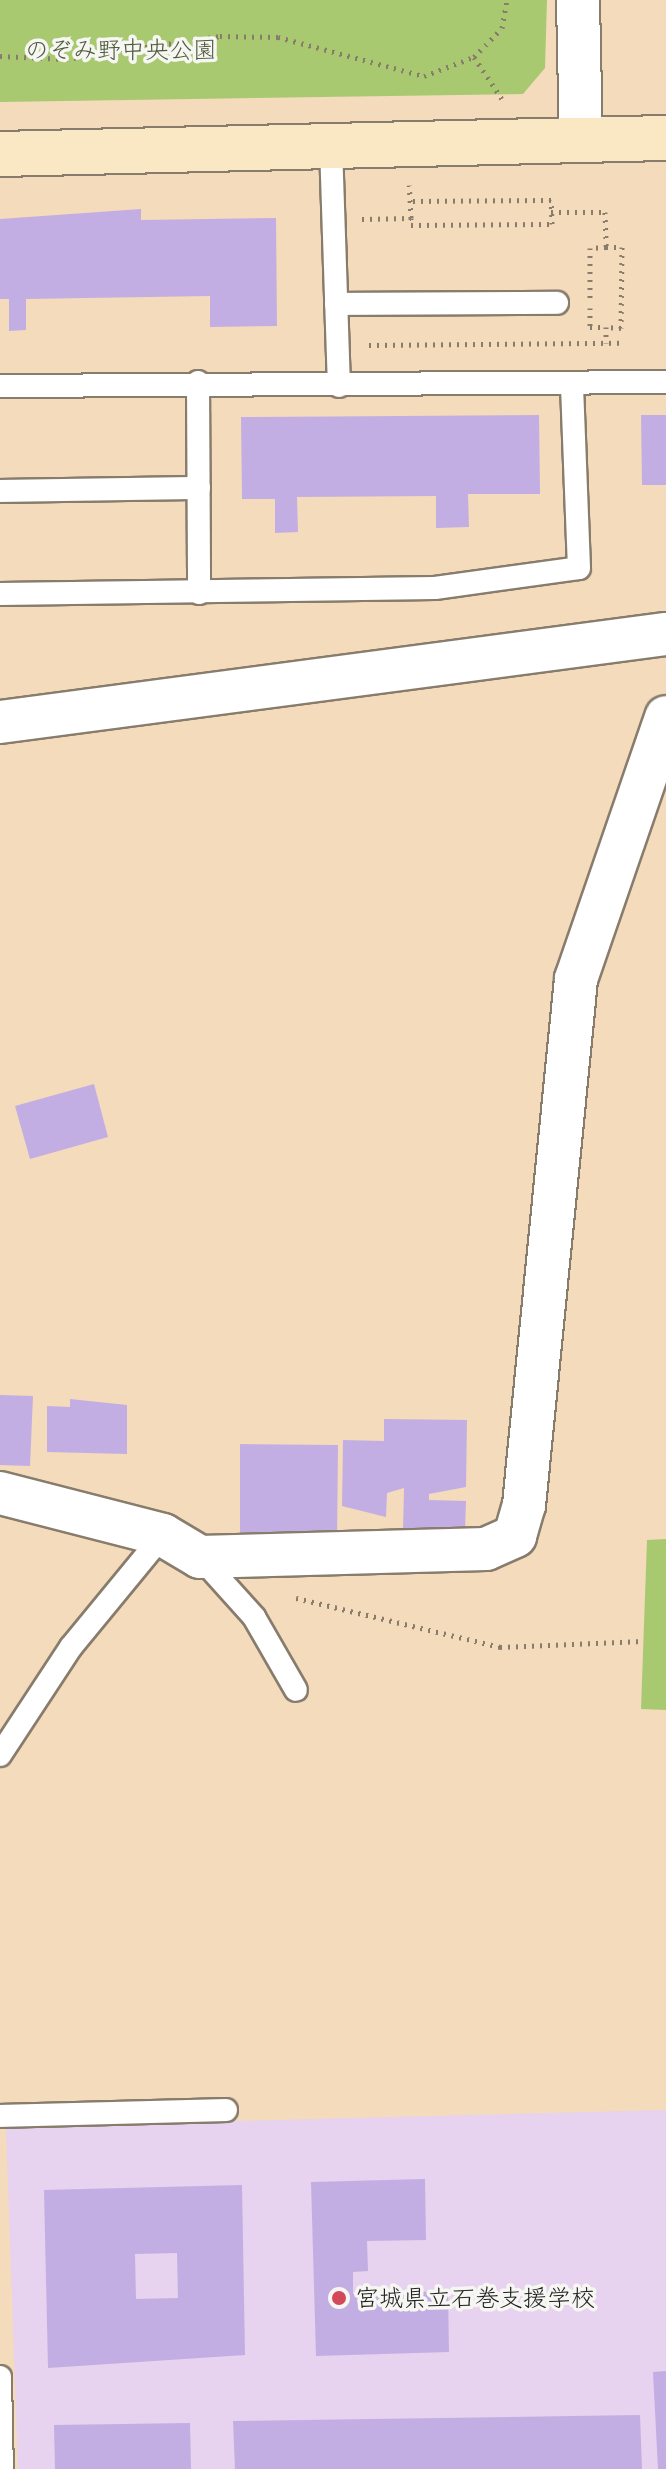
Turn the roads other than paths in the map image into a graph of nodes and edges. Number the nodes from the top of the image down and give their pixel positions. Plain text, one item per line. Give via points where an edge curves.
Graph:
1 (578, 0) edge
2 (666, 138) edge
3 (581, 139) junction
4 (331, 146) junction
5 (0, 154) edge
6 (557, 303) dead end
7 (336, 304) junction
8 (198, 382) junction
9 (666, 382) edge
10 (572, 383) junction
11 (0, 386) edge
12 (339, 386) junction
13 (199, 488) junction
14 (0, 491) edge
15 (199, 593) junction
16 (0, 594) edge
17 (666, 634) edge
18 (666, 717) edge
19 (0, 722) edge
20 (0, 1493) edge
21 (163, 1535) junction
22 (200, 1557) junction
23 (296, 1690) dead end
24 (0, 1755) edge
25 (226, 2110) dead end
26 (0, 2116) edge
27 (0, 2377) edge
28 (2, 2469) edge

1 - 3 street
2 - 3 street
3 - 4 street
4 - 5 street
4 - 7 lane
6 - 7 lane
7 - 12 lane
8 - 11 lane
8 - 12 lane
8 - 13 lane
9 - 10 lane
10 - 12 lane
10 - 15 lane via 579,568 435,588
13 - 14 lane
13 - 15 lane
15 - 16 lane
17 - 19 street
18 - 22 street via 576,979 524,1505 515,1536 455,1551
20 - 21 street
21 - 22 street
21 - 24 lane via 71,1647
22 - 23 lane via 254,1617
25 - 26 lane
27 - 28 lane

